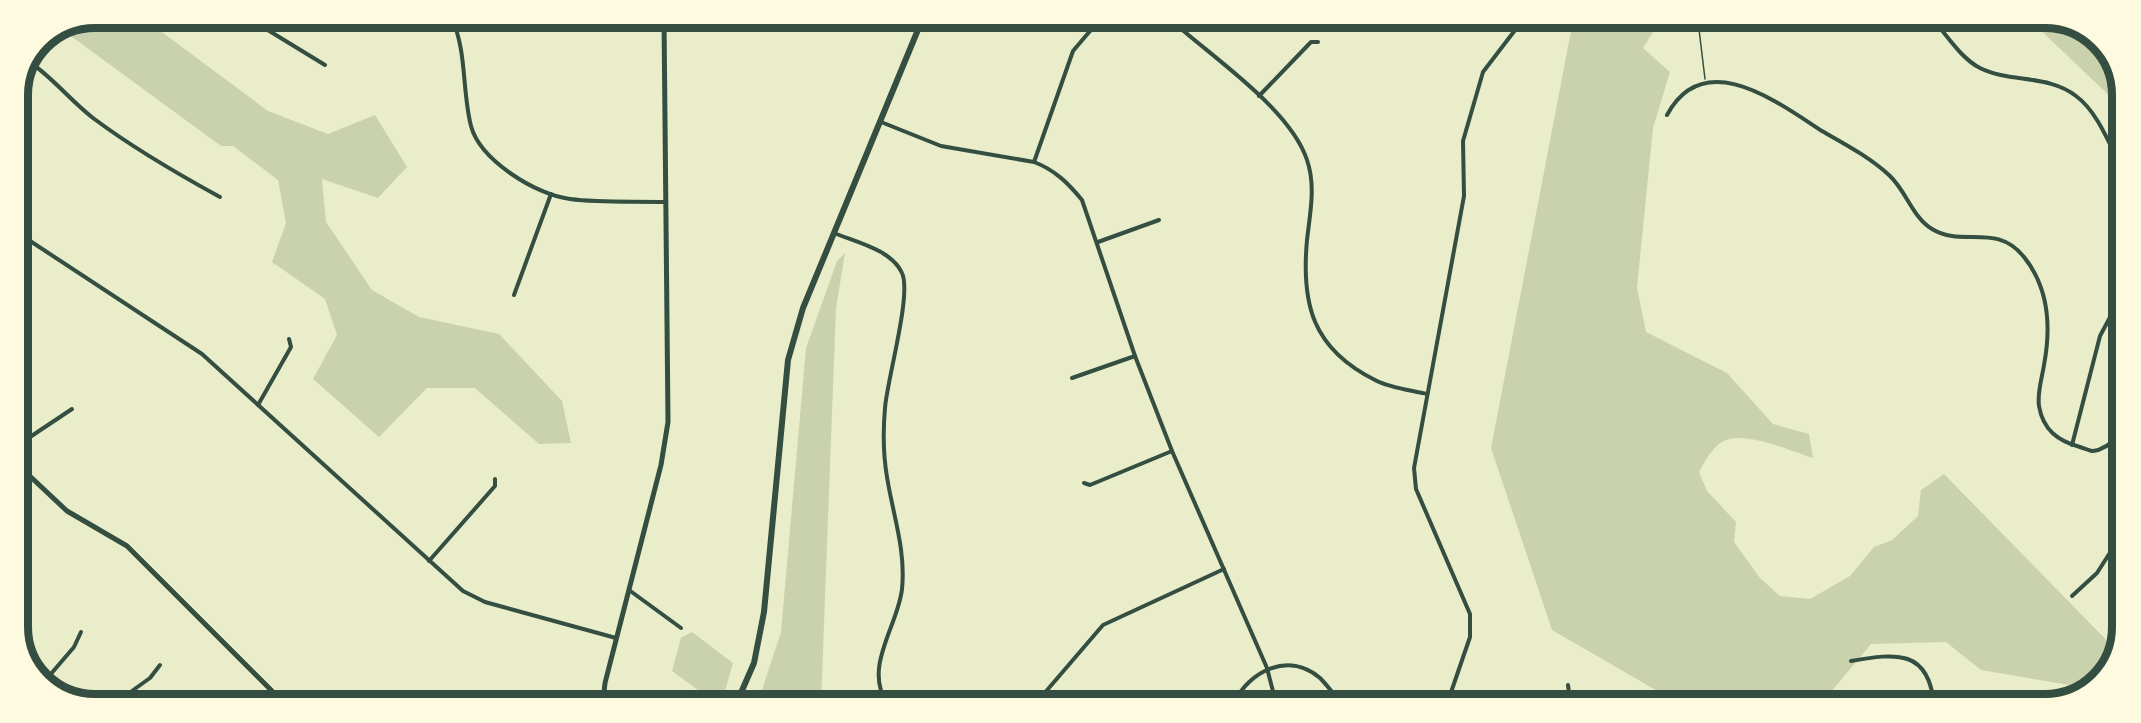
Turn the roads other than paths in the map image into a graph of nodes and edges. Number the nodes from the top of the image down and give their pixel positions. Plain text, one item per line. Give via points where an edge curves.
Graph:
1 (264, 28) edge
2 (454, 28) edge
3 (664, 28) edge
4 (919, 28) edge
5 (1096, 28) edge
6 (1180, 28) edge
7 (1517, 28) edge
8 (1940, 28) edge
9 (1318, 42) dead end
10 (325, 65) dead end
11 (36, 66) edge
12 (1259, 96) junction
13 (1667, 115) dead end
14 (881, 122) junction
15 (2112, 150) edge
16 (1034, 162) junction
17 (551, 194) junction
18 (220, 197) dead end
19 (665, 202) junction
20 (1159, 220) dead end
21 (833, 232) junction
22 (28, 240) edge
23 (1098, 242) junction
24 (514, 295) dead end
25 (2112, 314) edge
26 (290, 339) dead end
27 (1135, 356) junction
28 (1072, 378) dead end
29 (1427, 394) junction
30 (258, 405) junction
31 (72, 409) dead end
32 (29, 439) edge
33 (2112, 442) edge
34 (2072, 445) junction
35 (1172, 451) junction
36 (29, 475) edge
37 (495, 479) dead end
38 (1084, 483) dead end
39 (2112, 550) edge
40 (429, 561) junction
41 (1224, 569) junction
42 (628, 590) junction
43 (2072, 596) dead end
44 (681, 628) dead end
45 (81, 632) dead end
46 (616, 638) junction
47 (1851, 662) dead end
48 (160, 665) dead end
49 (1268, 668) junction
50 (49, 676) edge
51 (1568, 685) dead end
52 (128, 694) edge
53 (275, 694) edge
54 (604, 694) edge
55 (740, 694) edge
56 (882, 694) edge
57 (1044, 694) edge
58 (1240, 694) edge
59 (1274, 694) edge
60 (1333, 694) edge
61 (1450, 694) edge
62 (1568, 694) edge
63 (1933, 694) edge

1 - 10 street
2 - 17 street via 464,67 466,104 476,139 500,166
3 - 19 street
4 - 14 main road
5 - 16 street via 1073,51
6 - 12 street
7 - 29 street via 1483,72 1466,130 1464,196
8 - 15 street via 1980,68 2056,84 2077,96 2092,113
9 - 12 street via 1311,42
11 - 18 street via 94,118 177,174
12 - 29 street via 1281,116 1307,160 1313,184 1305,291 1318,329 1348,364 1376,381
13 - 34 street via 1681,95 1705,83 1744,86 1769,97 1888,174 1932,229 1949,236 1988,236 2011,243 2036,275 2049,322 2039,396 2045,426 2056,439
14 - 16 street via 941,147
14 - 21 main road
16 - 23 street via 1067,182 1082,200
17 - 19 street via 569,199
17 - 24 street
19 - 42 street via 668,422 661,465
20 - 23 street
21 - 55 main road via 803,308 788,360 764,612 754,663
21 - 56 street via 894,259 904,276 883,437 886,475 904,559 902,592 882,655 879,675
22 - 30 street via 202,354
23 - 27 street
25 - 34 street via 2100,336
26 - 30 street via 291,347
27 - 28 street
27 - 35 street
29 - 61 street via 1414,468 1416,489 1470,614 1470,637
30 - 40 street
31 - 32 street
33 - 34 street via 2094,451
35 - 38 street via 1090,485
35 - 41 street
36 - 53 street via 67,511 127,546
37 - 40 street via 495,486
39 - 43 street via 2097,573
40 - 46 street via 463,591 485,602
41 - 49 street
41 - 57 street via 1103,625
42 - 44 street
42 - 46 street
45 - 50 street via 74,647
46 - 54 street
47 - 63 street via 1886,655 1913,661 1932,682
48 - 52 street
49 - 58 street via 1249,681
49 - 59 street
49 - 60 street via 1293,665 1318,677
51 - 62 street

